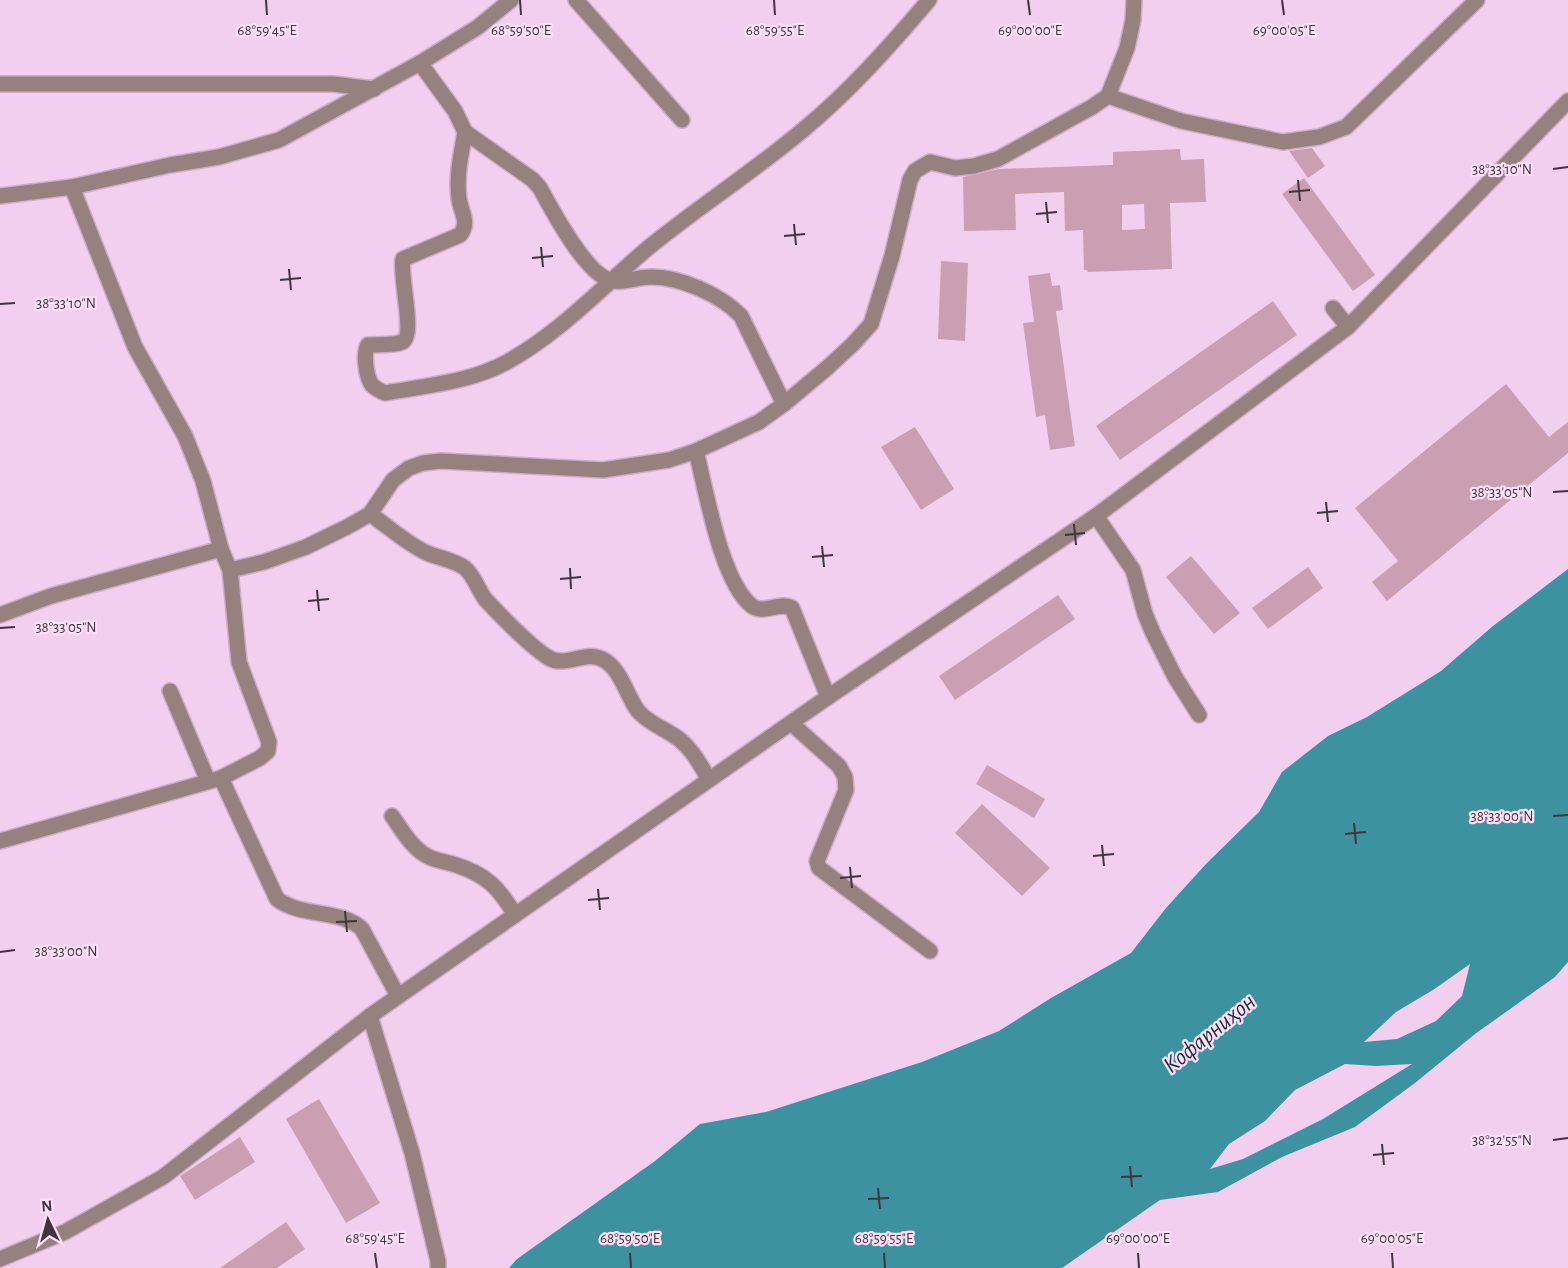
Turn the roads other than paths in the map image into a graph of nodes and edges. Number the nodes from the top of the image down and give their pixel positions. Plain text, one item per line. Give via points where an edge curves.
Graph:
1 (511, 0) edge
2 (576, 0) edge
3 (929, 0) edge
4 (1134, 0) edge
5 (1477, 0) edge
6 (420, 63) junction
7 (0, 84) edge
8 (374, 89) junction
9 (1108, 96) junction
10 (1568, 100) edge
11 (682, 120) dead end
12 (465, 132) junction
13 (72, 187) junction
14 (0, 196) edge
15 (612, 281) junction
16 (1333, 308) dead end
17 (1348, 327) junction
18 (784, 404) junction
19 (696, 451) junction
20 (370, 514) junction
21 (1096, 516) junction
22 (221, 549) junction
23 (230, 570) junction
24 (0, 615) edge
25 (170, 691) dead end
26 (828, 697) junction
27 (1199, 715) dead end
28 (791, 723) junction
29 (214, 780) junction
30 (709, 780) junction
31 (392, 816) dead end
32 (0, 841) edge
33 (515, 915) junction
34 (930, 951) dead end
35 (398, 996) junction
36 (370, 1016) junction
37 (0, 1259) edge
38 (438, 1268) edge

1 - 6 street via 478,27
2 - 11 street
3 - 15 street via 852,86 804,129 647,249
4 - 9 street via 1127,48
5 - 9 street via 1346,127 1319,137 1283,142 1181,121
6 - 8 street
6 - 12 street via 455,111
7 - 8 street via 333,84
8 - 13 street via 279,140 219,157
9 - 18 street via 998,159 955,168 930,162 915,171 871,324
10 - 17 street
12 - 15 street via 533,180 586,262
12 - 15 street via 458,171 466,225 460,235 403,259 408,333 401,343 366,347 373,387 385,393 458,380 507,362 555,330
13 - 14 street
13 - 22 street via 135,347 185,436 203,481
15 - 18 street via 662,277 680,281 731,305 741,316
16 - 17 street
17 - 21 street
18 - 19 street via 759,422
19 - 20 street via 669,460 603,470 423,463 393,480
19 - 26 street via 715,532 738,588 757,609 784,605 792,608
20 - 23 street via 306,547
20 - 30 street via 416,547 461,565 484,597 550,659 561,662 599,657 606,661 637,709 690,748
21 - 26 street
21 - 27 street via 1133,570 1153,633
22 - 23 street
22 - 24 street via 51,596
23 - 29 street via 239,662 269,742 268,752 260,758
25 - 29 street
26 - 28 street
28 - 30 street
28 - 34 street via 839,766 845,777 846,790 817,861 819,868
29 - 32 street
29 - 35 street via 277,899 296,910 357,924
30 - 33 street
31 - 33 street via 418,850 430,858 490,880
33 - 35 street
35 - 36 street
36 - 37 street via 163,1177 65,1232
36 - 38 street via 412,1153

